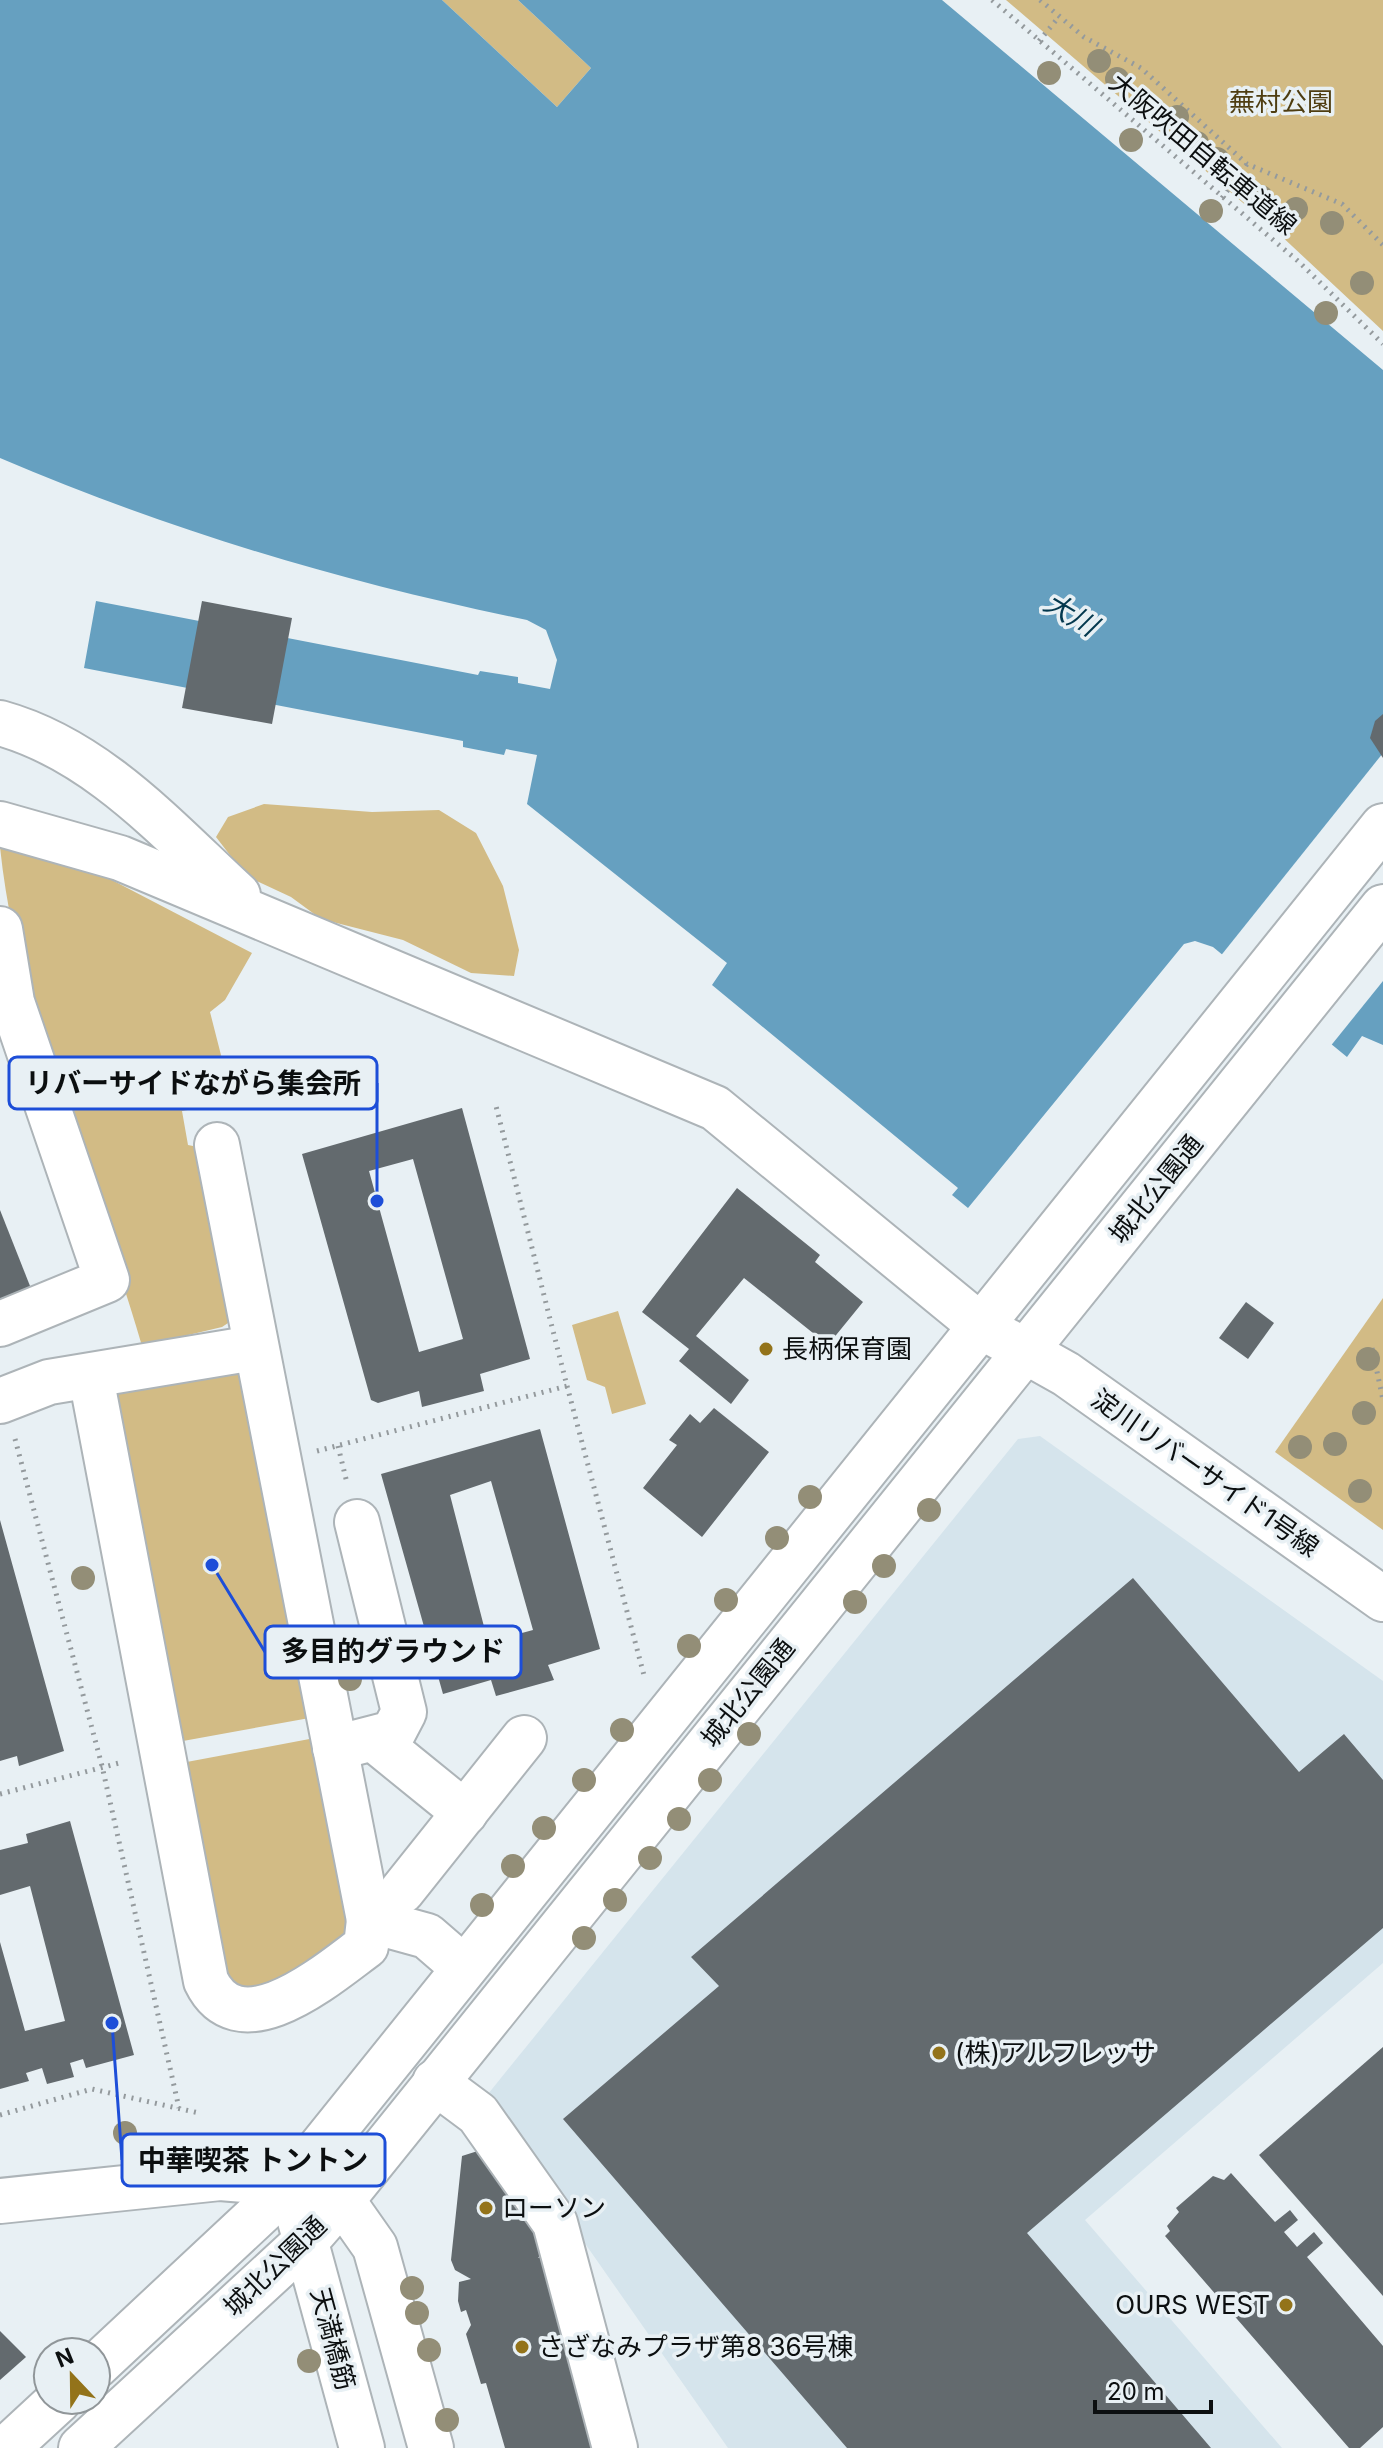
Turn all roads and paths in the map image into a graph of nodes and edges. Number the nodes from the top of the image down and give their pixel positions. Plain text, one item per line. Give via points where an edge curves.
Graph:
1 (992, 0) edge
2 (1040, 0) edge
3 (1058, 18) junction
4 (1039, 41) junction
5 (1247, 164) junction
6 (1222, 198) junction
7 (1383, 245) edge
8 (1383, 344) edge
9 (0, 723) edge
10 (0, 824) edge
11 (1383, 826) edge
12 (1383, 907) edge
13 (262, 917) junction
14 (0, 929) edge
15 (496, 1106) dead end
16 (217, 1145) dead end
17 (0, 1324) edge
18 (982, 1327) junction
19 (254, 1348) junction
20 (1372, 1348) dead end
21 (1024, 1350) junction
22 (91, 1377) junction
23 (567, 1386) junction
24 (2, 1400) edge
25 (1383, 1400) edge
26 (277, 1462) junction
27 (357, 1522) dead end
28 (1383, 1599) edge
29 (646, 1684) dead end
30 (524, 1738) dead end
31 (355, 1744) junction
32 (164, 1754) junction
33 (102, 1766) junction
34 (0, 1794) edge
35 (465, 1813) junction
36 (402, 1891) dead end
37 (369, 1920) junction
38 (464, 1968) junction
39 (435, 2082) junction
40 (179, 2108) junction
41 (199, 2113) dead end
42 (0, 2115) edge
43 (291, 2184) junction
44 (342, 2200) junction
45 (0, 2201) edge
46 (306, 2241) junction
47 (236, 2305) junction
48 (335, 2347) junction
49 (112, 2351) edge
50 (42, 2416) edge
51 (7, 2448) edge
52 (81, 2448) edge
53 (362, 2448) edge
54 (431, 2448) edge
55 (615, 2448) edge

1 - 4 path, 大阪吹田自転車道線
2 - 3 path
3 - 4 path
3 - 5 path via 1141,68
4 - 6 path, 大阪吹田自転車道線
5 - 6 path
5 - 7 path via 1342,204
6 - 8 path, 大阪吹田自転車道線 via 1299,262
9 - 13 main road via 33,733 90,764
10 - 13 main road, 淀川リバーサイド1号線 via 120,858
11 - 18 main road, 城北公園通
12 - 21 main road, 城北公園通
13 - 18 main road, 淀川リバーサイド1号線 via 715,1108
14 - 17 main road via 12,1002 107,1280
15 - 23 path
16 - 19 main road
18 - 21 main road, 淀川リバーサイド1号線
18 - 38 main road, 城北公園通
19 - 22 main road
19 - 26 main road
20 - 25 path
21 - 28 main road, 淀川リバーサイド1号線
21 - 39 main road, 城北公園通
22 - 24 main road via 49,1382
22 - 32 main road
23 - 26 path
23 - 29 path
24 - 33 path
26 - 31 main road
27 - 31 main road via 405,1704 393,1733
30 - 35 main road
31 - 35 main road
31 - 37 main road
32 - 33 path
32 - 37 main road via 206,1981 213,1995 240,2008 290,2000 366,1946
33 - 34 path
33 - 40 path
35 - 36 main road
37 - 38 main road via 427,1936
38 - 43 main road, 城北公園通
39 - 44 main road, 城北公園通
39 - 55 main road via 478,2114 555,2223
40 - 41 path
40 - 42 path via 92,2089
43 - 44 main road
43 - 45 main road via 220,2178
43 - 46 main road, 天満橋筋
43 - 49 main road, 城北公園通
44 - 46 main road, 城北公園通
44 - 54 main road via 375,2247
46 - 47 main road, 城北公園通
46 - 48 main road, 天満橋筋
47 - 48 main road via 264,2290 283,2288 300,2294
47 - 52 main road, 城北公園通
48 - 53 main road, 天満橋筋
50 - 51 main road

